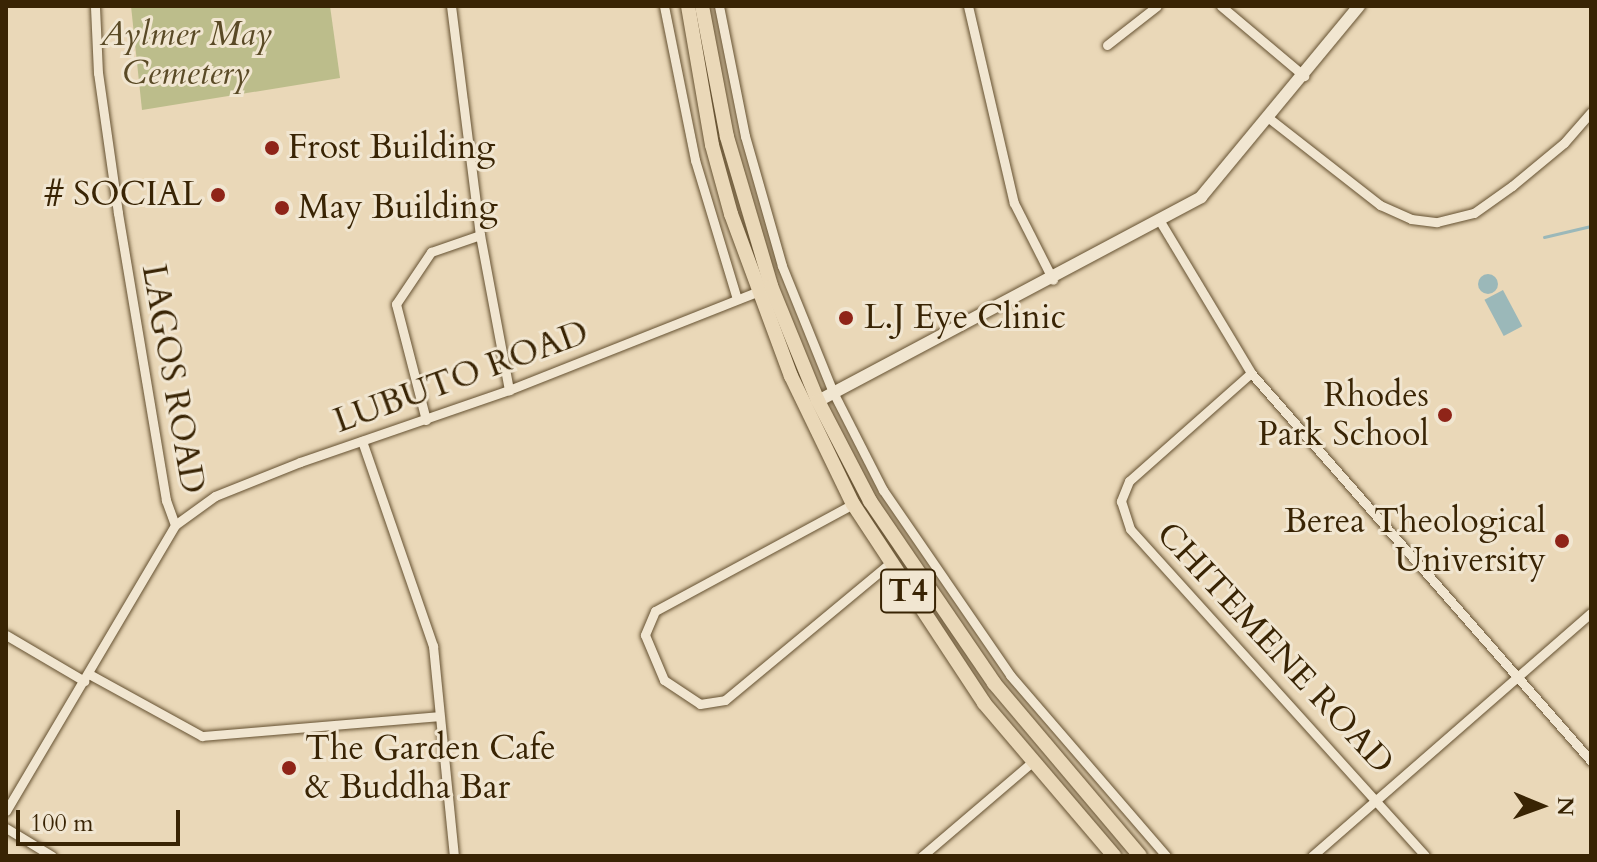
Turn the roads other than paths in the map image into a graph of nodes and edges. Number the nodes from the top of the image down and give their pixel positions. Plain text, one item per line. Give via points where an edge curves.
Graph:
1 (95, 6) edge
2 (451, 6) edge
3 (664, 6) edge
4 (688, 6) edge
5 (702, 6) edge
6 (719, 6) edge
7 (968, 6) edge
8 (1157, 6) edge
9 (1221, 6) edge
10 (1359, 6) edge
11 (1233, 10) edge
12 (1107, 45) dead end
13 (1304, 76) junction
14 (1591, 112) edge
15 (1270, 119) junction
16 (1161, 223) junction
17 (480, 235) junction
18 (1053, 280) junction
19 (764, 289) junction
20 (737, 299) junction
21 (1251, 373) junction
22 (509, 390) junction
23 (833, 392) junction
24 (818, 401) junction
25 (426, 420) junction
26 (362, 441) junction
27 (853, 504) junction
28 (175, 525) junction
29 (889, 564) junction
30 (1591, 613) edge
31 (6, 635) edge
32 (1518, 674) junction
33 (86, 677) junction
34 (439, 716) junction
35 (1591, 761) edge
36 (1032, 762) junction
37 (1378, 799) junction
38 (6, 811) edge
39 (6, 828) edge
40 (52, 856) edge
41 (454, 856) edge
42 (922, 856) edge
43 (1114, 856) edge
44 (1140, 856) edge
45 (1166, 856) edge
46 (1312, 856) edge
47 (1425, 856) edge

1 - 28 street, LAGOS ROAD via 98,73 118,213 166,500
2 - 17 street
3 - 20 street via 695,160
4 - 19 main road, T4 via 712,145
5 - 19 main road, T4
6 - 23 street via 765,215
7 - 18 street via 1014,203
8 - 12 street
9 - 11 street
10 - 13 street
11 - 13 street
13 - 15 street
14 - 15 street via 1512,186 1474,213 1437,222 1411,219 1380,205
15 - 16 street via 1201,197
16 - 18 street
16 - 21 street
17 - 22 street
17 - 25 street via 431,252 396,304
18 - 23 street
19 - 20 street, LUBUTO ROAD
19 - 24 main road, T4
19 - 27 main road, T4 via 791,376
20 - 22 street, LUBUTO ROAD
21 - 32 street
21 - 37 street, CHITEMENE ROAD via 1129,481 1121,501 1130,529
22 - 25 street, LUBUTO ROAD
23 - 24 street
23 - 45 street via 883,490 951,593 1010,675
24 - 44 main road, T4 via 904,558 994,683
25 - 26 street, LUBUTO ROAD
26 - 28 street, LUBUTO ROAD via 215,496
26 - 34 street via 429,631
27 - 29 main road, T4
27 - 29 street via 655,611 645,635 664,680 700,704 725,700
28 - 33 street, LAGOS ROAD
29 - 36 main road, T4 via 984,703
30 - 32 street
31 - 33 street
32 - 35 street
32 - 37 street
33 - 34 street via 202,736
33 - 38 street, LAGOS ROAD
34 - 41 street
36 - 42 street
36 - 43 main road, T4
37 - 46 street
37 - 47 street, CHITEMENE ROAD
39 - 40 street

